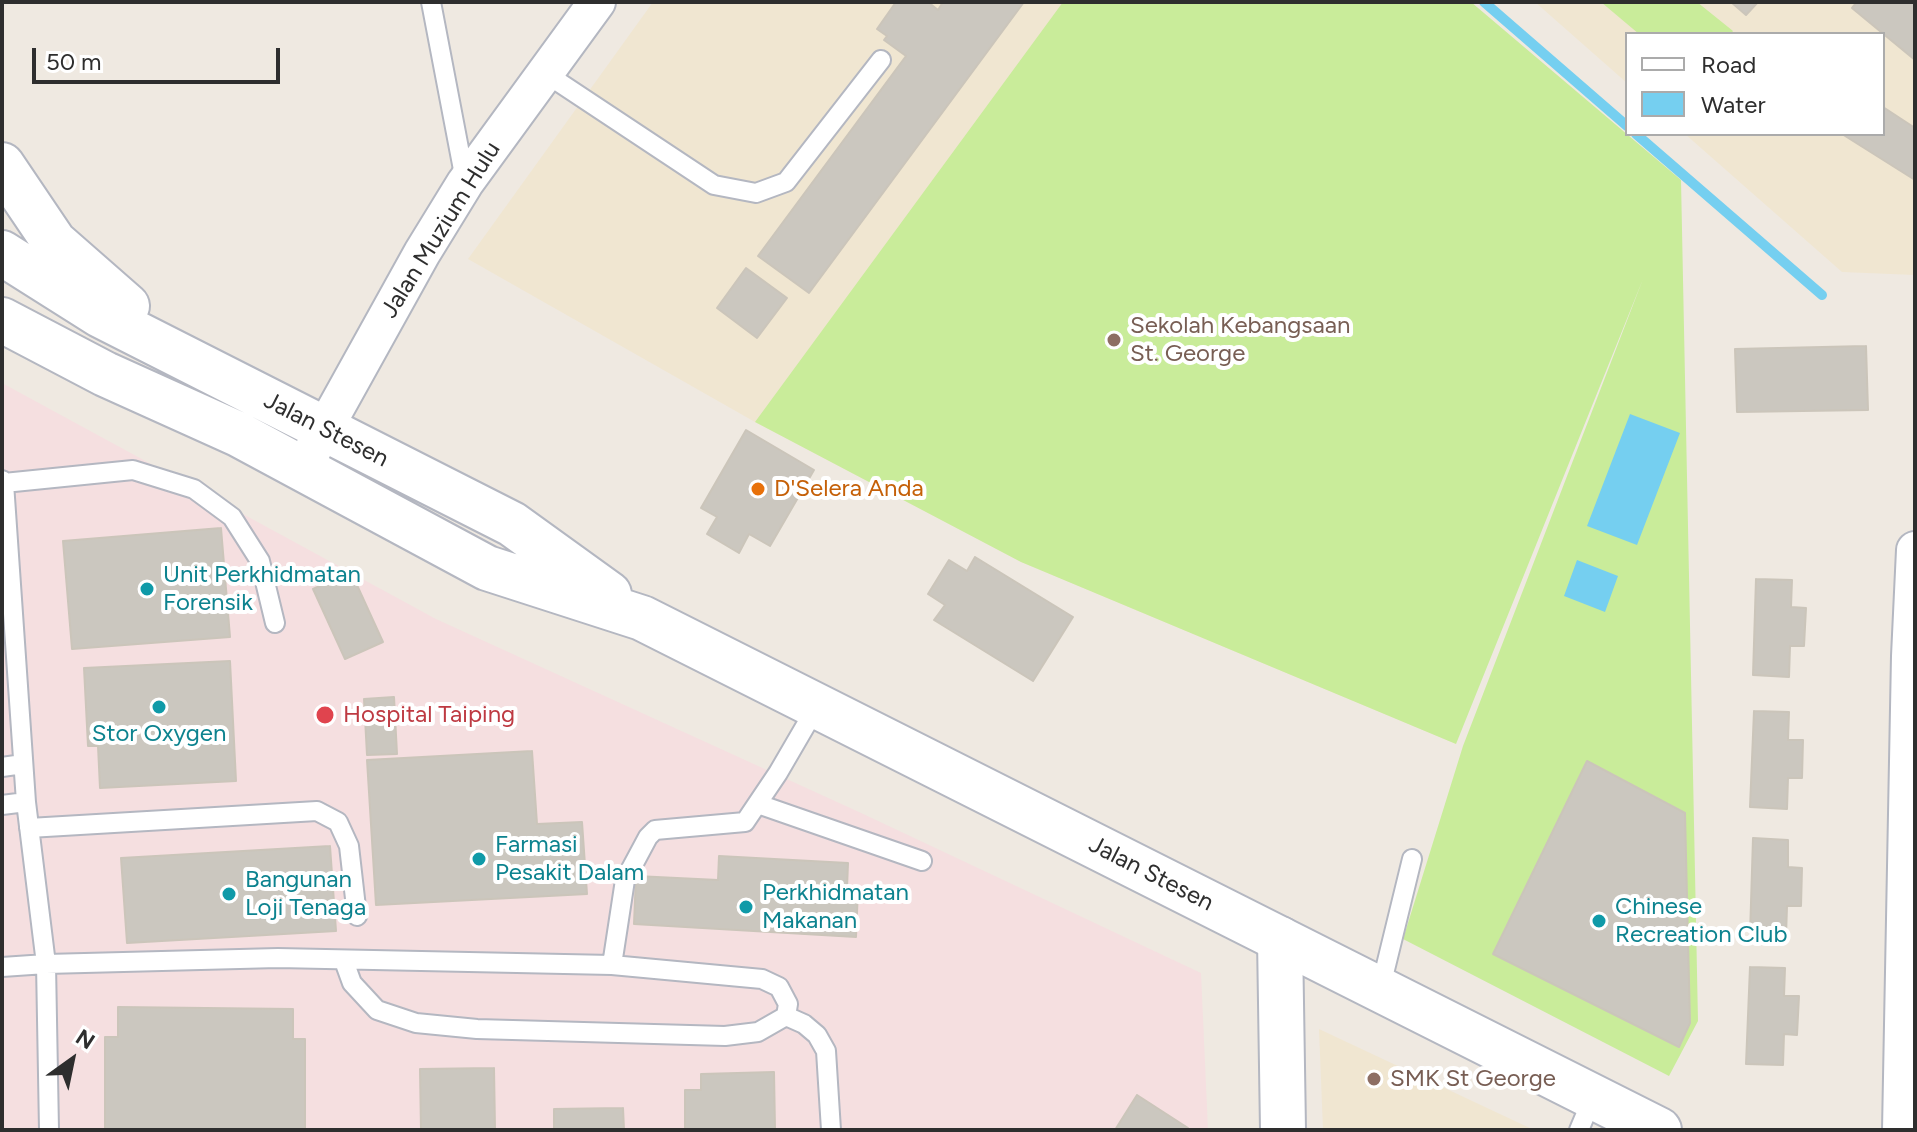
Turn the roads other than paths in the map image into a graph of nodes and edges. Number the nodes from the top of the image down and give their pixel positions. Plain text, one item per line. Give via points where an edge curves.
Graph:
1 (431, 2) edge
2 (597, 2) edge
3 (881, 60) dead end
4 (545, 73) junction
5 (2, 165) edge
6 (465, 183) junction
7 (2, 253) edge
8 (2, 302) edge
9 (2, 320) edge
10 (190, 359) junction
11 (324, 430) junction
12 (238, 434) junction
13 (303, 468) junction
14 (3, 481) edge
15 (1915, 550) edge
16 (642, 618) junction
17 (275, 623) dead end
18 (1912, 656) edge
19 (817, 706) junction
20 (23, 764) junction
21 (2, 767) edge
22 (26, 802) junction
23 (758, 804) junction
24 (2, 805) edge
25 (29, 828) junction
26 (1412, 859) dead end
27 (922, 861) dead end
28 (357, 916) dead end
29 (1280, 939) junction
30 (344, 961) junction
31 (46, 964) junction
32 (612, 965) junction
33 (2, 967) edge
34 (1380, 990) junction
35 (786, 1016) junction
36 (1586, 1113) edge
37 (49, 1130) edge
38 (831, 1130) edge
39 (1283, 1130) edge
40 (1659, 1130) edge
41 (1901, 1130) edge

1 - 6 lane
2 - 4 street, Jalan Muzium Hulu
3 - 4 lane via 786,182 756,193 714,185
4 - 6 street, Jalan Muzium Hulu
5 - 10 main road via 54,242
6 - 11 street, Jalan Muzium Hulu
7 - 10 main road, Jalan Stesen via 100,315
8 - 12 main road via 143,373
9 - 12 main road, Jalan Stesen
10 - 11 main road, Jalan Stesen
11 - 13 street, Jalan Muzium Hulu
11 - 16 main road, Jalan Stesen via 512,524
12 - 13 main road, Jalan Stesen
13 - 16 main road, Jalan Stesen via 487,568
14 - 17 lane via 133,470 194,489 232,517 260,561
14 - 20 lane
15 - 18 street
16 - 19 main road, Jalan Stesen
18 - 41 street
19 - 23 lane
19 - 29 main road, Jalan Stesen
20 - 21 lane
20 - 22 lane
22 - 24 lane
22 - 25 lane
23 - 27 lane
23 - 32 lane via 745,822 655,830 648,837 625,880
25 - 28 lane via 317,811 338,822 349,846
25 - 31 lane
26 - 34 lane
29 - 34 main road, Jalan Stesen
29 - 39 main road
30 - 31 lane
30 - 32 lane
30 - 35 lane via 352,983 377,1010 416,1023 725,1036 758,1032
31 - 33 lane
31 - 37 lane
32 - 35 lane via 762,979 779,987 788,1004
34 - 36 main road, Jalan Stesen
35 - 38 lane via 817,1035 826,1051
36 - 40 main road, Jalan Stesen

